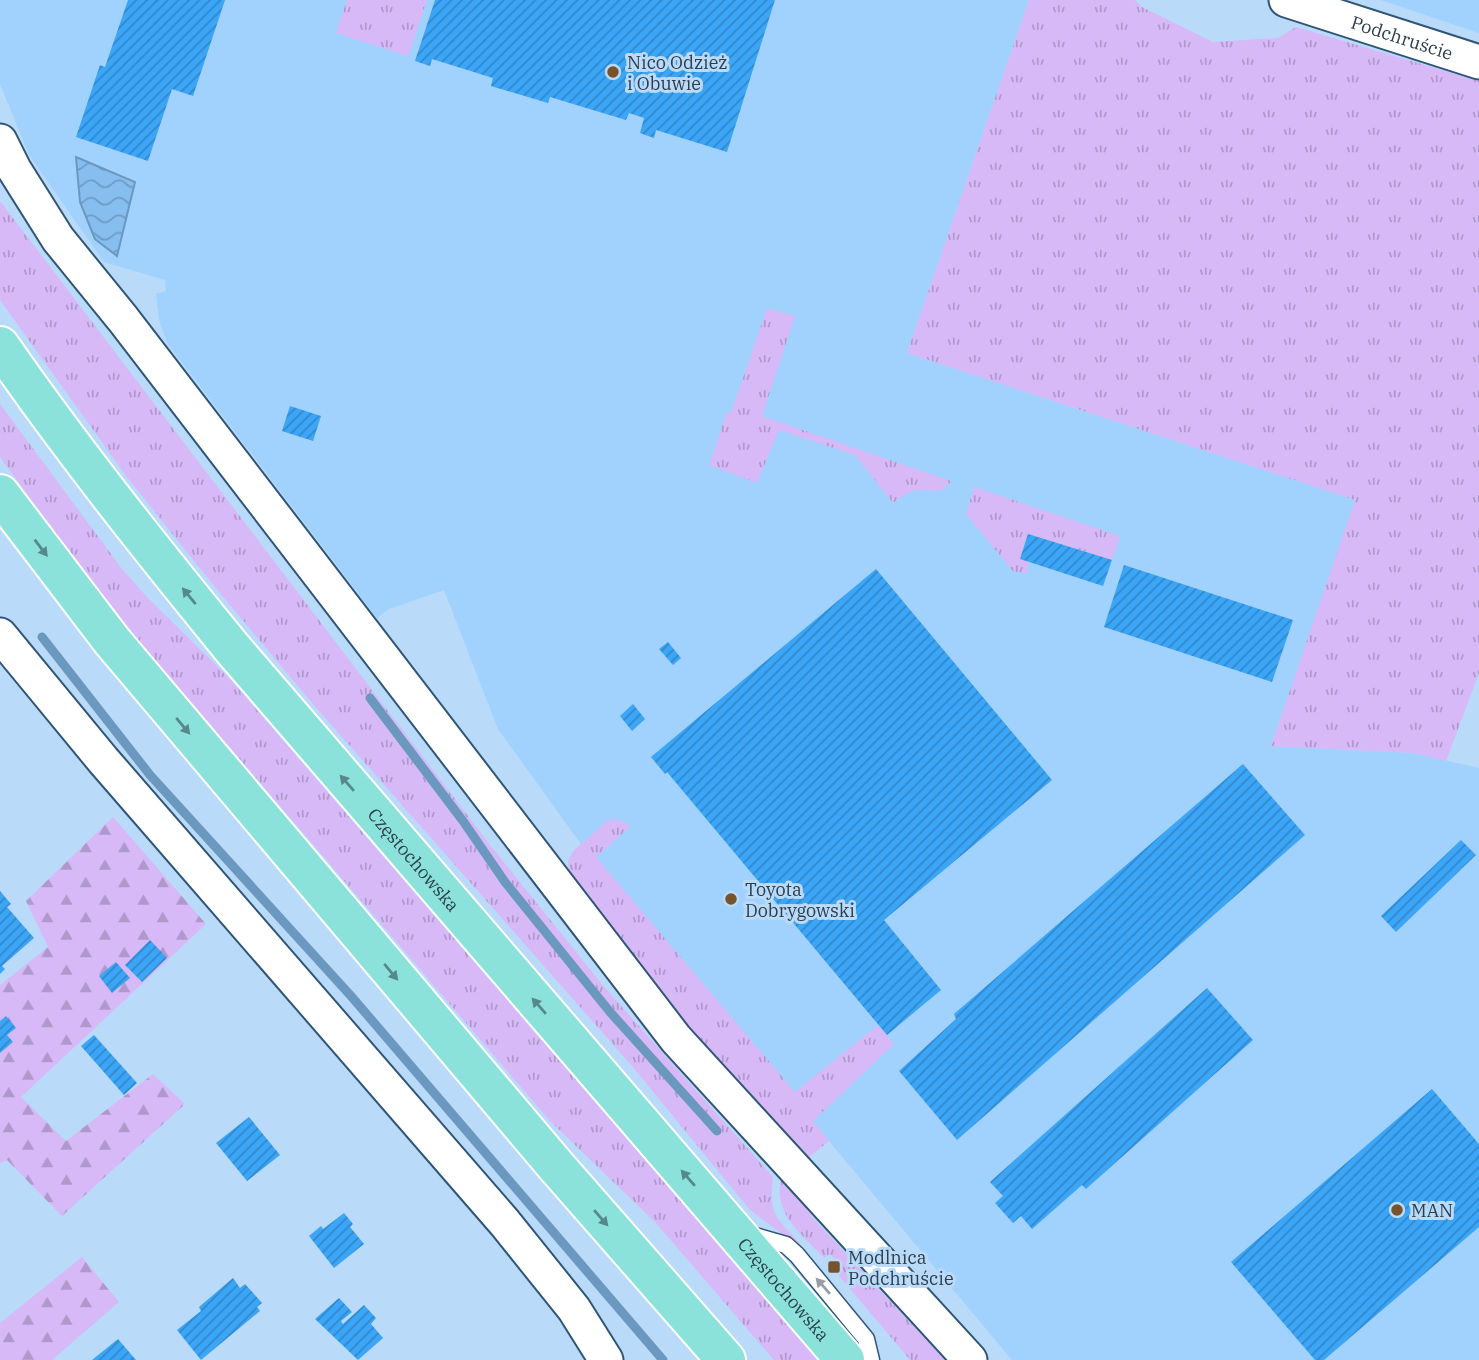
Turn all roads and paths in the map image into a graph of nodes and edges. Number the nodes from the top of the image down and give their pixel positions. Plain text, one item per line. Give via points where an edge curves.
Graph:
1 (1286, 0) edge
2 (1479, 62) edge
3 (0, 141) edge
4 (0, 346) edge
5 (0, 494) edge
6 (0, 635) edge
7 (733, 1229) junction
8 (606, 1360) edge
9 (726, 1360) edge
10 (845, 1360) edge
11 (872, 1360) edge
12 (970, 1360) edge

1 - 2 street, Podchruście
3 - 12 street via 58,239 676,1039
7 -> 4 main road, Częstochowska via 223,638 137,532
5 -> 9 main road via 112,641
6 - 8 street via 103,761 505,1223 574,1310
7 - 10 main road, Częstochowska
11 -> 7 lane via 866,1339 786,1245

